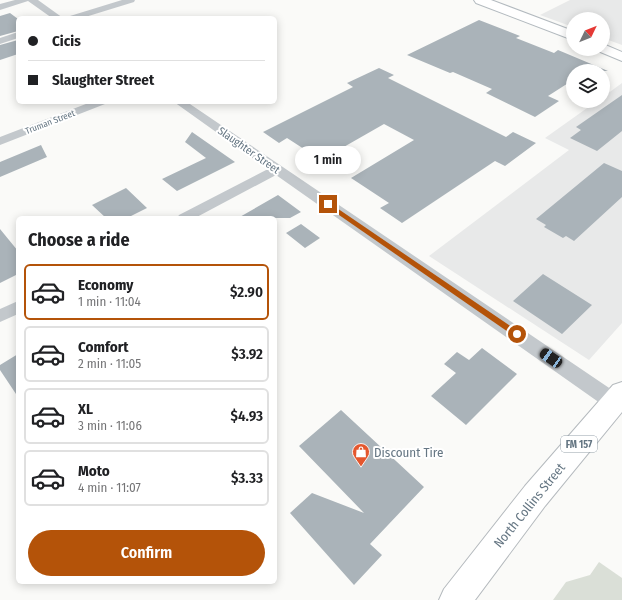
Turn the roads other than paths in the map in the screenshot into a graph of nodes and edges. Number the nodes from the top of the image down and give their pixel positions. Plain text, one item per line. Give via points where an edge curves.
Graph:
1 (25, 0) edge
2 (32, 0) edge
3 (131, 0) edge
4 (480, 0) edge
5 (0, 7) edge
6 (55, 16) edge
7 (79, 16) edge
8 (566, 33) edge
9 (16, 36) edge
10 (0, 41) edge
11 (610, 51) edge
12 (622, 57) edge
13 (96, 104) edge
14 (183, 104) edge
15 (0, 141) edge
16 (277, 169) junction
17 (188, 216) edge
18 (16, 308) edge
19 (0, 316) edge
20 (618, 397) edge
21 (454, 600) edge

1 - 5 street
2 - 6 street
3 - 7 street
4 - 8 main road
9 - 10 street
11 - 12 main road
13 - 15 street, Truman Street
14 - 16 street, Slaughter Street
16 - 17 street
16 - 20 street, Slaughter Street
18 - 19 street
20 - 21 main road, North Collins Street / FM 157 via 535,496

